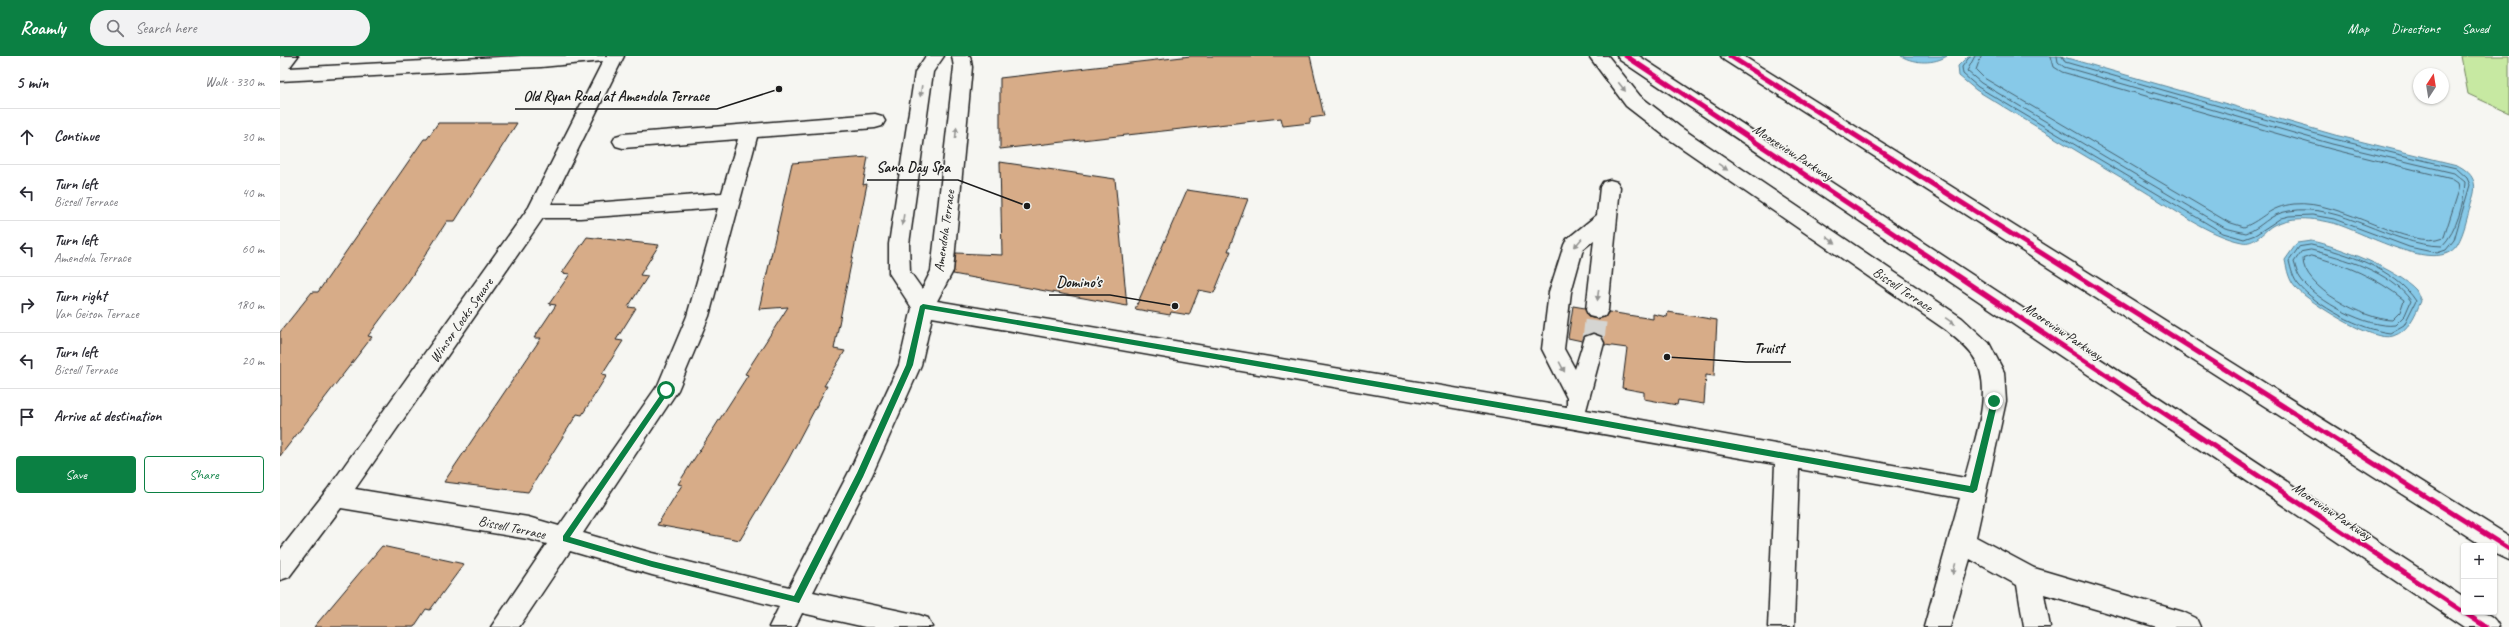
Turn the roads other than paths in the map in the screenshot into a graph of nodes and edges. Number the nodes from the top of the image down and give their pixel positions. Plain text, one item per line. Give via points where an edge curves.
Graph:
1 (288, 56) edge
2 (600, 56) edge
3 (615, 56) edge
4 (935, 56) edge
5 (961, 56) edge
6 (1598, 56) edge
7 (1626, 56) edge
8 (1730, 56) edge
9 (280, 68) edge
10 (280, 75) edge
11 (875, 121) dead end
12 (749, 132) junction
13 (623, 141) dead end
14 (1610, 187) dead end
15 (728, 200) junction
16 (537, 211) junction
17 (1607, 218) junction
18 (923, 306) junction
19 (1597, 310) tunnel mouth
20 (1593, 342) tunnel mouth
21 (1576, 408) junction
22 (1787, 457) junction
23 (1973, 490) junction
24 (336, 497) junction
25 (565, 539) junction
26 (1962, 542) junction
27 (2509, 549) edge
28 (280, 569) edge
29 (2028, 578) junction
30 (796, 600) junction
31 (504, 627) edge
32 (782, 627) edge
33 (919, 627) edge
34 (1781, 627) edge
35 (1937, 627) edge
36 (2037, 627) edge
37 (2187, 627) edge
38 (2486, 627) edge

1 - 9 street
2 - 10 street
3 - 16 street, Winsor Locks Square
4 -> 18 street via 924,72 899,244 900,273
18 -> 5 street, Amendola Terrace via 942,271 963,67
6 -> 23 street, Bissell Terrace via 1633,101 1673,132 1954,324 1981,349 1993,372 1994,401
7 - 38 street, Mooreview Parkway
8 - 27 street
11 - 12 street
12 - 13 street
12 - 15 street
14 - 17 street
15 - 16 street via 580,211
15 - 25 street via 698,316 666,390
16 - 24 street, Winsor Locks Square
17 -> 19 street
17 -> 21 street via 1574,245 1560,292 1553,349
18 - 21 street
18 - 30 street, Amendola Terrace via 910,365 860,475
20 - 21 street
21 - 22 street
22 - 23 street
22 - 34 street
23 - 26 street, Bissell Terrace
24 - 25 street, Bissell Terrace via 528,528
24 - 28 street, Winsor Locks Square
25 - 30 street, Bissell Terrace
25 - 31 street
26 - 29 street
26 -> 35 street, Bissell Terrace
29 - 36 street
29 - 37 street via 2174,620
30 - 32 street, Amendola Terrace
30 - 33 street, Bissell Terrace

